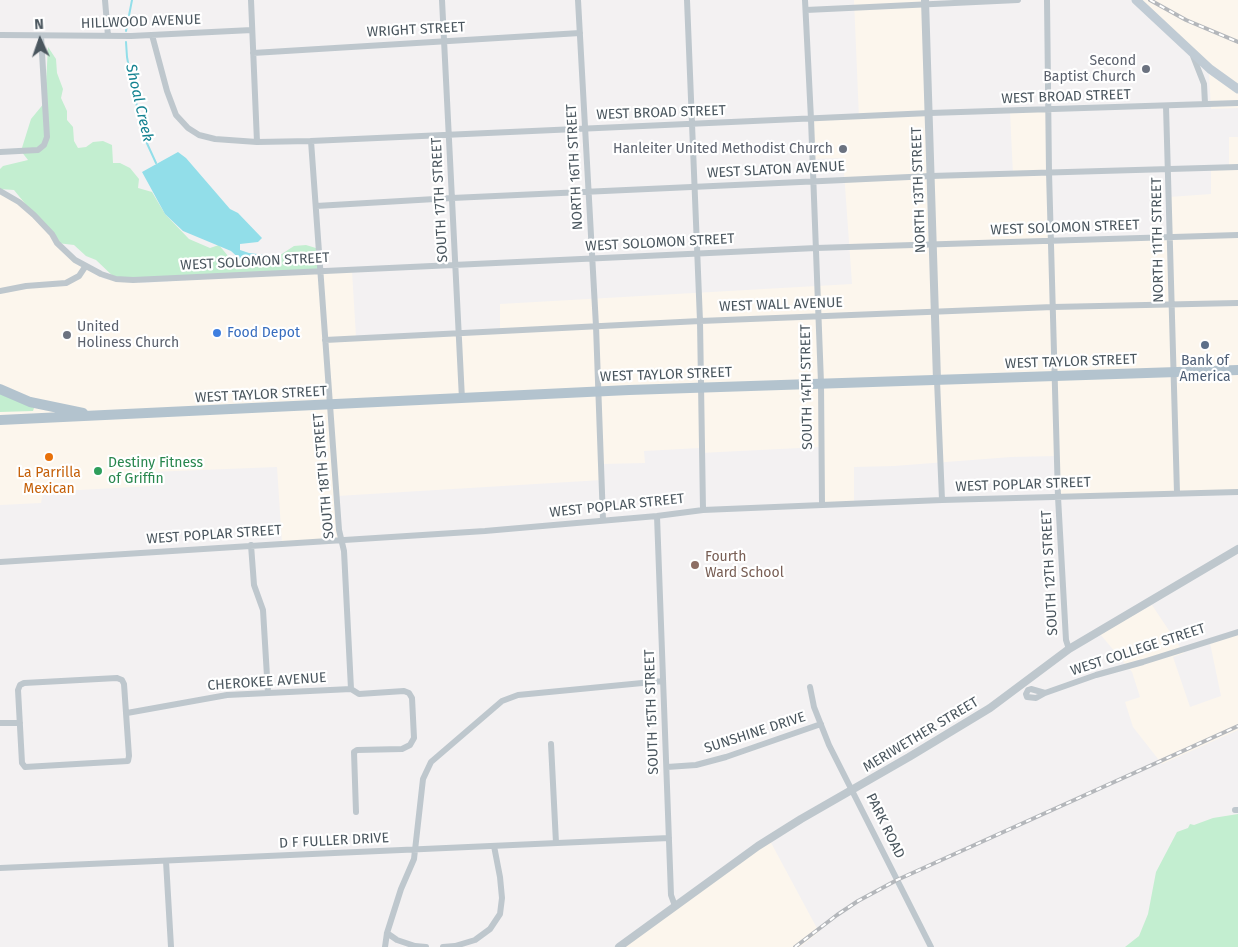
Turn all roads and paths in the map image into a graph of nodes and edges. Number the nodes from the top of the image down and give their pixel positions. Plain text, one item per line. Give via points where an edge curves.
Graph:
1 (105, 0) edge
2 (251, 0) edge
3 (442, 0) edge
4 (578, 0) edge
5 (687, 0) edge
6 (805, 0) edge
7 (1018, 0) edge
8 (1048, 0) edge
9 (1136, 0) edge
10 (925, 2) edge
11 (806, 10) junction
12 (252, 30) junction
13 (580, 33) junction
14 (0, 35) edge
15 (41, 36) junction
16 (108, 36) junction
17 (152, 36) junction
18 (445, 41) junction
19 (1191, 50) junction
20 (253, 53) junction
21 (1210, 69) junction
22 (1204, 84) junction
23 (1238, 89) edge
24 (1238, 103) edge
25 (1205, 104) junction
26 (1166, 106) junction
27 (1050, 110) junction
28 (930, 114) junction
29 (811, 119) junction
30 (692, 124) junction
31 (585, 128) junction
32 (449, 135) junction
33 (311, 141) junction
34 (257, 142) junction
35 (0, 152) edge
36 (1238, 167) edge
37 (1169, 169) junction
38 (1049, 172) junction
39 (931, 176) junction
40 (814, 181) junction
41 (694, 186) junction
42 (0, 191) edge
43 (589, 191) junction
44 (452, 198) junction
45 (316, 206) junction
46 (1238, 234) edge
47 (1170, 237) junction
48 (1052, 241) junction
49 (933, 244) junction
50 (816, 248) junction
51 (697, 254) junction
52 (593, 259) junction
53 (455, 266) junction
54 (85, 267) junction
55 (320, 272) junction
56 (0, 291) edge
57 (1238, 303) edge
58 (1172, 304) junction
59 (1053, 307) junction
60 (936, 312) junction
61 (818, 316) junction
62 (700, 321) junction
63 (596, 326) junction
64 (459, 333) junction
65 (325, 340) junction
66 (1238, 370) edge
67 (1174, 372) junction
68 (1056, 376) junction
69 (937, 380) junction
70 (821, 383) junction
71 (700, 388) junction
72 (0, 389) edge
73 (599, 392) junction
74 (462, 398) junction
75 (331, 405) junction
76 (96, 416) junction
77 (0, 420) edge
78 (1238, 492) edge
79 (1177, 493) junction
80 (1058, 497) junction
81 (942, 500) junction
82 (822, 505) junction
83 (703, 510) junction
84 (657, 516) junction
85 (603, 520) junction
86 (341, 540) junction
87 (251, 545) junction
88 (1238, 549) edge
89 (0, 562) edge
90 (1238, 632) edge
91 (1069, 648) junction
92 (663, 681) junction
93 (810, 687) dead end
94 (351, 689) junction
95 (268, 693) junction
96 (1044, 693) dead end
97 (127, 713) junction
98 (20, 722) junction
99 (0, 723) edge
100 (821, 724) junction
101 (551, 744) dead end
102 (667, 767) junction
103 (853, 790) junction
104 (356, 812) dead end
105 (669, 838) junction
106 (556, 843) junction
107 (494, 846) junction
108 (416, 849) junction
109 (166, 861) junction
110 (0, 868) edge
111 (675, 906) junction
112 (387, 933) junction
113 (171, 947) edge
114 (385, 947) edge
115 (426, 947) edge
116 (443, 947) edge
117 (619, 947) edge
118 (931, 947) edge

1 - 16 street
2 - 12 street
3 - 18 street, SOUTH 17TH STREET
4 - 13 street, NORTH 16TH STREET
5 - 30 street
6 - 11 street, SOUTH 14TH STREET
7 - 10 street
8 - 27 street, SOUTH 12TH STREET
9 - 19 main road
10 - 11 street
10 - 28 street, NORTH 13TH STREET
11 - 29 street, SOUTH 14TH STREET
12 - 17 street, HILLWOOD AVENUE
12 - 20 street
13 - 18 street, WRIGHT STREET
13 - 31 street, NORTH 16TH STREET
14 - 15 street, HILLWOOD AVENUE
15 - 16 street, HILLWOOD AVENUE
15 - 35 street via 47,137 38,150
16 - 17 street, HILLWOOD AVENUE
17 - 34 street, WEST BROAD STREET via 166,91 176,115 188,128 215,140
18 - 20 street, WRIGHT STREET
18 - 32 street, SOUTH 17TH STREET
19 - 21 main road
19 - 22 street
20 - 34 street
21 - 22 street
21 - 23 main road
22 - 25 street
24 - 25 street, WEST BROAD STREET
25 - 26 street, WEST BROAD STREET
26 - 27 street, WEST BROAD STREET
26 - 37 street, NORTH 11TH STREET
27 - 28 street, WEST BROAD STREET
27 - 38 street, SOUTH 12TH STREET
28 - 29 street, WEST BROAD STREET
28 - 39 street, NORTH 13TH STREET
29 - 30 street, WEST BROAD STREET
29 - 40 street, SOUTH 14TH STREET
30 - 31 street, WEST BROAD STREET
30 - 41 street
31 - 32 street, WEST BROAD STREET
31 - 43 street, NORTH 16TH STREET
32 - 33 street, WEST BROAD STREET
32 - 44 street, SOUTH 17TH STREET
33 - 34 street, WEST BROAD STREET
33 - 45 street, SOUTH 18TH STREET
36 - 37 street, WEST SLATON AVENUE
37 - 38 street, WEST SLATON AVENUE
37 - 47 street, NORTH 11TH STREET
38 - 39 street, WEST SLATON AVENUE
38 - 48 street, SOUTH 12TH STREET
39 - 40 street, WEST SLATON AVENUE
39 - 49 street, NORTH 13TH STREET
40 - 41 street, WEST SLATON AVENUE
40 - 50 street, SOUTH 14TH STREET
41 - 43 street, WEST SLATON AVENUE
41 - 51 street
42 - 54 street, WEST SOLOMON STREET via 34,215 68,254
43 - 44 street, WEST SLATON AVENUE
43 - 52 street, NORTH 16TH STREET
44 - 45 street, WEST SLATON AVENUE
44 - 53 street, SOUTH 17TH STREET
45 - 55 street, SOUTH 18TH STREET
46 - 47 street, WEST SOLOMON STREET
47 - 48 street, WEST SOLOMON STREET
47 - 58 street, NORTH 11TH STREET
48 - 49 street, WEST SOLOMON STREET
48 - 59 street, SOUTH 12TH STREET
49 - 50 street, WEST SOLOMON STREET
49 - 60 street, NORTH 13TH STREET
50 - 51 street, WEST SOLOMON STREET
50 - 61 street, SOUTH 14TH STREET
51 - 52 street, WEST SOLOMON STREET
51 - 62 street
52 - 53 street, WEST SOLOMON STREET
52 - 63 street, NORTH 16TH STREET
53 - 55 street, WEST SOLOMON STREET
53 - 64 street, SOUTH 17TH STREET
54 - 55 street, WEST SOLOMON STREET via 116,279 133,280
54 - 56 street via 79,276 66,283
55 - 65 street, SOUTH 18TH STREET
57 - 58 street, WEST WALL AVENUE
58 - 59 street, WEST WALL AVENUE
58 - 67 street, NORTH 11TH STREET
59 - 60 street, WEST WALL AVENUE
59 - 68 street, SOUTH 12TH STREET
60 - 61 street, WEST WALL AVENUE
60 - 69 street, NORTH 13TH STREET
61 - 62 street, WEST WALL AVENUE
61 - 70 street, SOUTH 14TH STREET
62 - 63 street, WEST WALL AVENUE
62 - 71 street
63 - 64 street, WEST WALL AVENUE
63 - 73 street, NORTH 16TH STREET
64 - 65 street, WEST WALL AVENUE
64 - 74 street, SOUTH 17TH STREET
65 - 75 street, SOUTH 18TH STREET
66 - 67 main road, WEST TAYLOR STREET
67 - 68 main road, WEST TAYLOR STREET
67 - 79 street, NORTH 11TH STREET
68 - 69 main road, WEST TAYLOR STREET
68 - 80 street, SOUTH 12TH STREET
69 - 70 main road, WEST TAYLOR STREET
69 - 81 street
70 - 71 main road, WEST TAYLOR STREET
70 - 82 street, SOUTH 14TH STREET
71 - 73 main road, WEST TAYLOR STREET
71 - 83 street
72 - 76 main road via 30,402
73 - 74 main road, WEST TAYLOR STREET
73 - 85 street, NORTH 16TH STREET
74 - 75 main road, WEST TAYLOR STREET
75 - 76 main road, WEST TAYLOR STREET
75 - 86 street, SOUTH 18TH STREET
76 - 77 main road
78 - 79 street, WEST POPLAR STREET
79 - 80 street, WEST POPLAR STREET
80 - 81 street, WEST POPLAR STREET
80 - 91 street, SOUTH 12TH STREET
81 - 82 street, WEST POPLAR STREET
82 - 83 street, WEST POPLAR STREET
83 - 84 street, WEST POPLAR STREET
84 - 85 street, WEST POPLAR STREET
84 - 92 street, SOUTH 15TH STREET
85 - 86 street, WEST POPLAR STREET
86 - 87 street, WEST POPLAR STREET
86 - 94 street, SOUTH 18TH STREET
87 - 89 street, WEST POPLAR STREET
87 - 95 street via 254,585 263,610
88 - 91 street, MERIWETHER STREET
90 - 96 street, WEST COLLEGE STREET
91 - 103 street, MERIWETHER STREET via 990,708
92 - 102 street, SOUTH 15TH STREET
92 - 108 street via 518,695 502,701 431,762 423,778
93 - 100 street, PARK ROAD
94 - 95 street, CHEROKEE AVENUE
94 - 104 street, CHEROKEE AVENUE via 359,694 409,693 414,738 402,749 354,752
95 - 97 street, CHEROKEE AVENUE via 227,695
97 - 98 street via 124,684 117,678 24,683 18,690
97 - 98 street via 129,756 125,762 25,767 22,763
98 - 99 street
100 - 102 street, SUNSHINE DRIVE via 696,765
100 - 103 street, PARK ROAD
101 - 106 street
102 - 105 street, SOUTH 15TH STREET
103 - 111 street, MERIWETHER STREET via 758,846
103 - 118 street, PARK ROAD
105 - 106 street, D F FULLER DRIVE
105 - 111 street, SOUTH 15TH STREET via 671,895
106 - 107 street, D F FULLER DRIVE
107 - 108 street, D F FULLER DRIVE
107 - 116 street via 502,898 500,914 490,929 475,940
108 - 109 street, D F FULLER DRIVE
108 - 112 street
109 - 110 street, D F FULLER DRIVE
109 - 113 street
111 - 117 street, MERIWETHER STREET
112 - 114 street
112 - 115 street via 397,940

